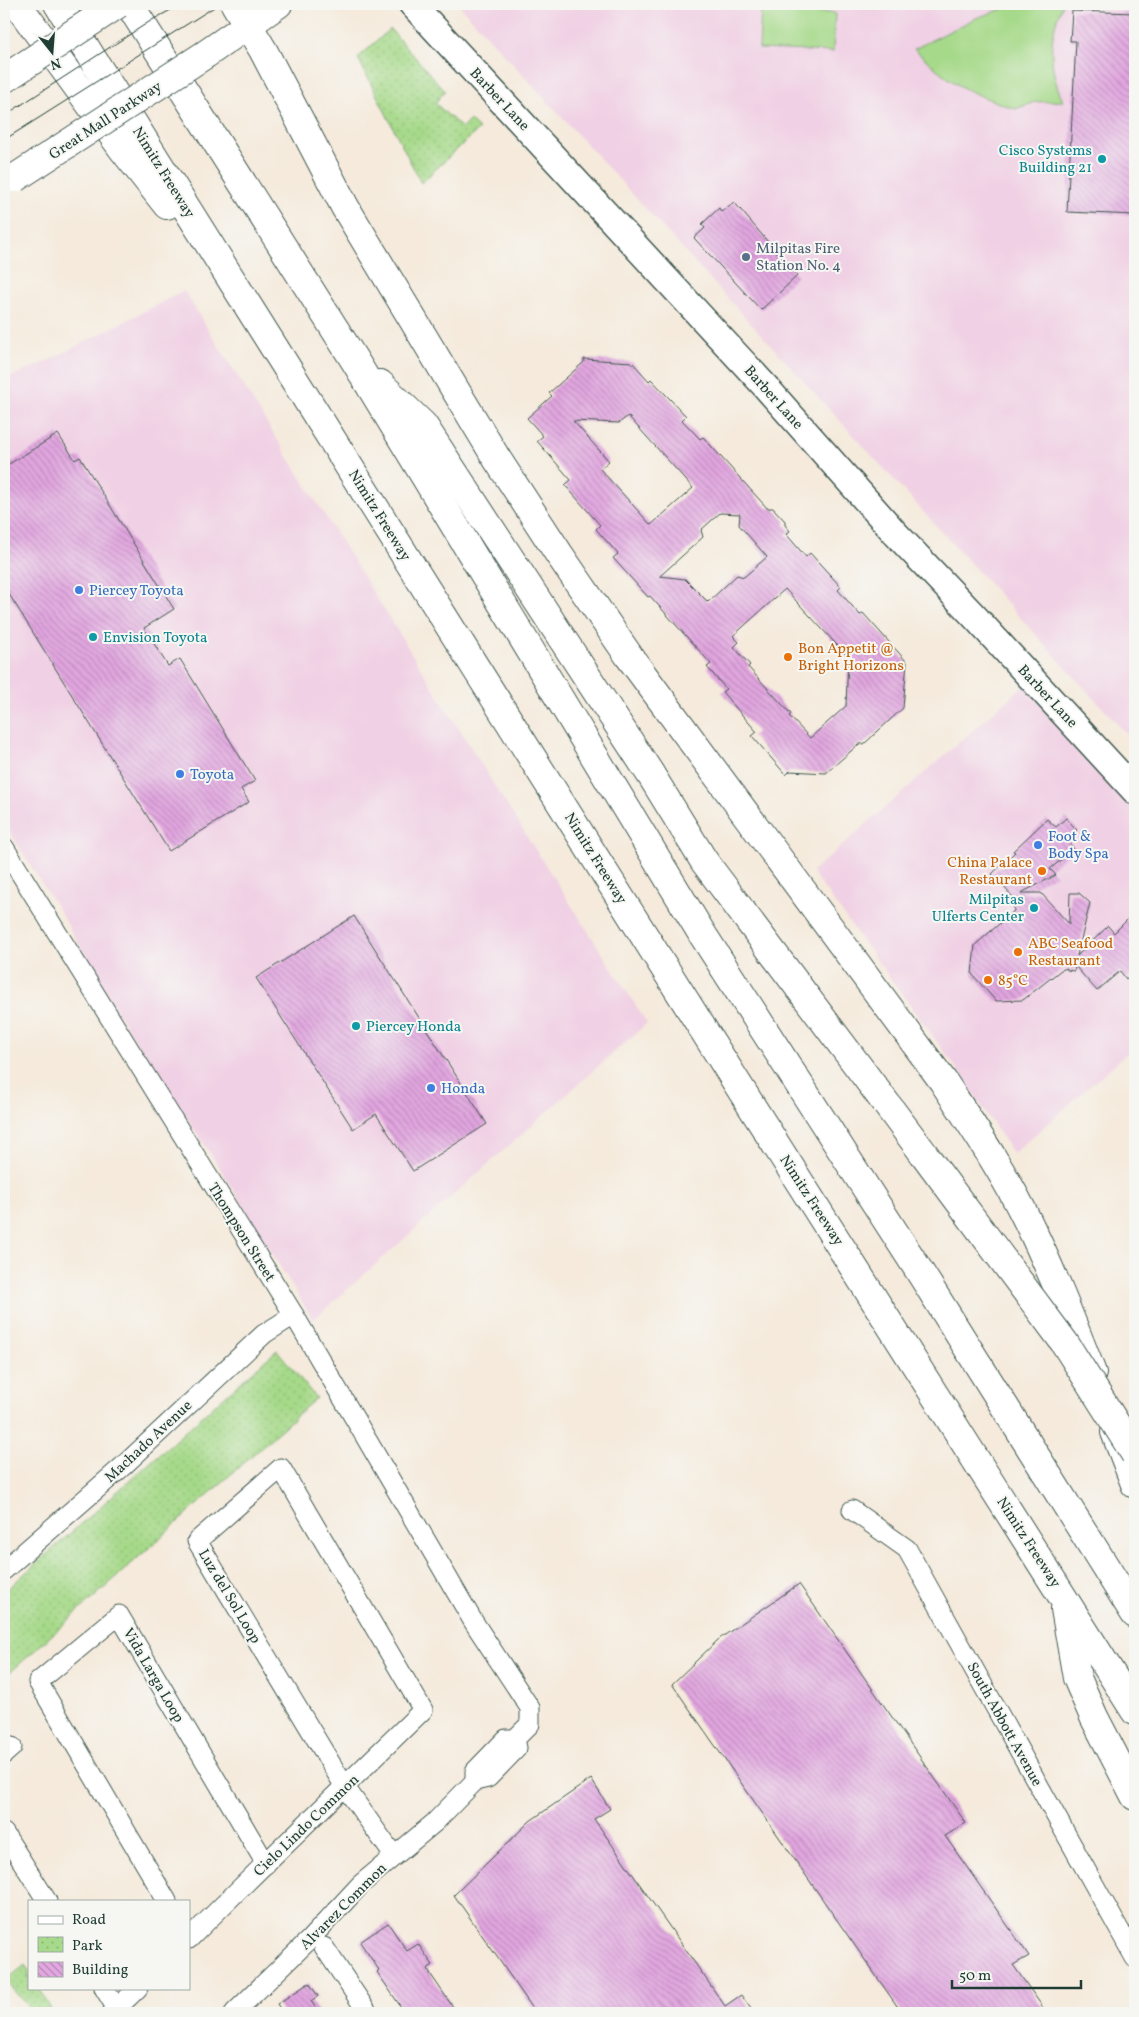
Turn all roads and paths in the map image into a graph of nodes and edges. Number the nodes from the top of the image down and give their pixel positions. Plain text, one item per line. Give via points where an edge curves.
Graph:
1 (17, 4) edge
2 (58, 4) edge
3 (118, 4) edge
4 (129, 4) edge
5 (278, 4) edge
6 (412, 4) edge
7 (242, 14) edge
8 (4, 78) edge
9 (9, 181) edge
10 (257, 320) junction
11 (355, 361) junction
12 (1135, 792) edge
13 (4, 847) edge
14 (294, 1315) junction
15 (1135, 1454) edge
16 (1135, 1484) edge
17 (852, 1510) dead end
18 (4, 1570) edge
19 (1062, 1593) junction
20 (1135, 1614) edge
21 (423, 1710) joint
22 (1135, 1711) edge
23 (515, 1739) joint
24 (345, 1787) junction
25 (1135, 1796) edge
26 (4, 1833) edge
27 (394, 1856) junction
28 (266, 1864) junction
29 (46, 1900) edge
30 (166, 1900) edge
31 (190, 1937) edge
32 (324, 1947) dead end
33 (1135, 1958) edge
34 (105, 1990) edge
35 (136, 1990) edge
36 (114, 2011) edge
37 (234, 2013) edge
38 (368, 2013) edge

1 - 10 main road via 122,148
2 - 10 main road, Nimitz Freeway
3 - 8 main road, bridge
4 - 11 main road
5 - 7 main road, Great Mall Parkway
6 - 12 street, Barber Lane
7 - 9 main road, Great Mall Parkway, bridge via 206,54
7 - 16 main road via 345,207 497,460 629,656 943,1081 988,1150 1028,1221 1066,1307
10 - 19 main road, Nimitz Freeway
11 - 15 main road, bridge via 423,425 704,861 1064,1342
11 - 20 main road via 701,932 924,1277
13 - 14 street, Thompson Street
14 - 18 street, Machado Avenue via 264,1334 122,1467
14 - 23 street, Thompson Street via 530,1716
17 - 33 street, South Abbott Avenue via 907,1549
19 - 22 main road, Nimitz Freeway
19 - 25 main road via 1078,1678
21 - 24 street, Cielo Lindo Common
21 - 24 street, Luz del Sol Loop via 281,1468 197,1541
23 - 27 street, Alvarez Common via 506,1739 474,1771 475,1781 434,1823
24 - 27 street, Luz del Sol Loop
24 - 28 street, Cielo Lindo Common
26 - 29 street
27 - 37 street, Alvarez Common via 361,1884
28 - 30 street, Vida Larga Loop via 119,1615 38,1682
28 - 31 street, Cielo Lindo Common
32 - 38 street
34 - 36 street
35 - 36 street

